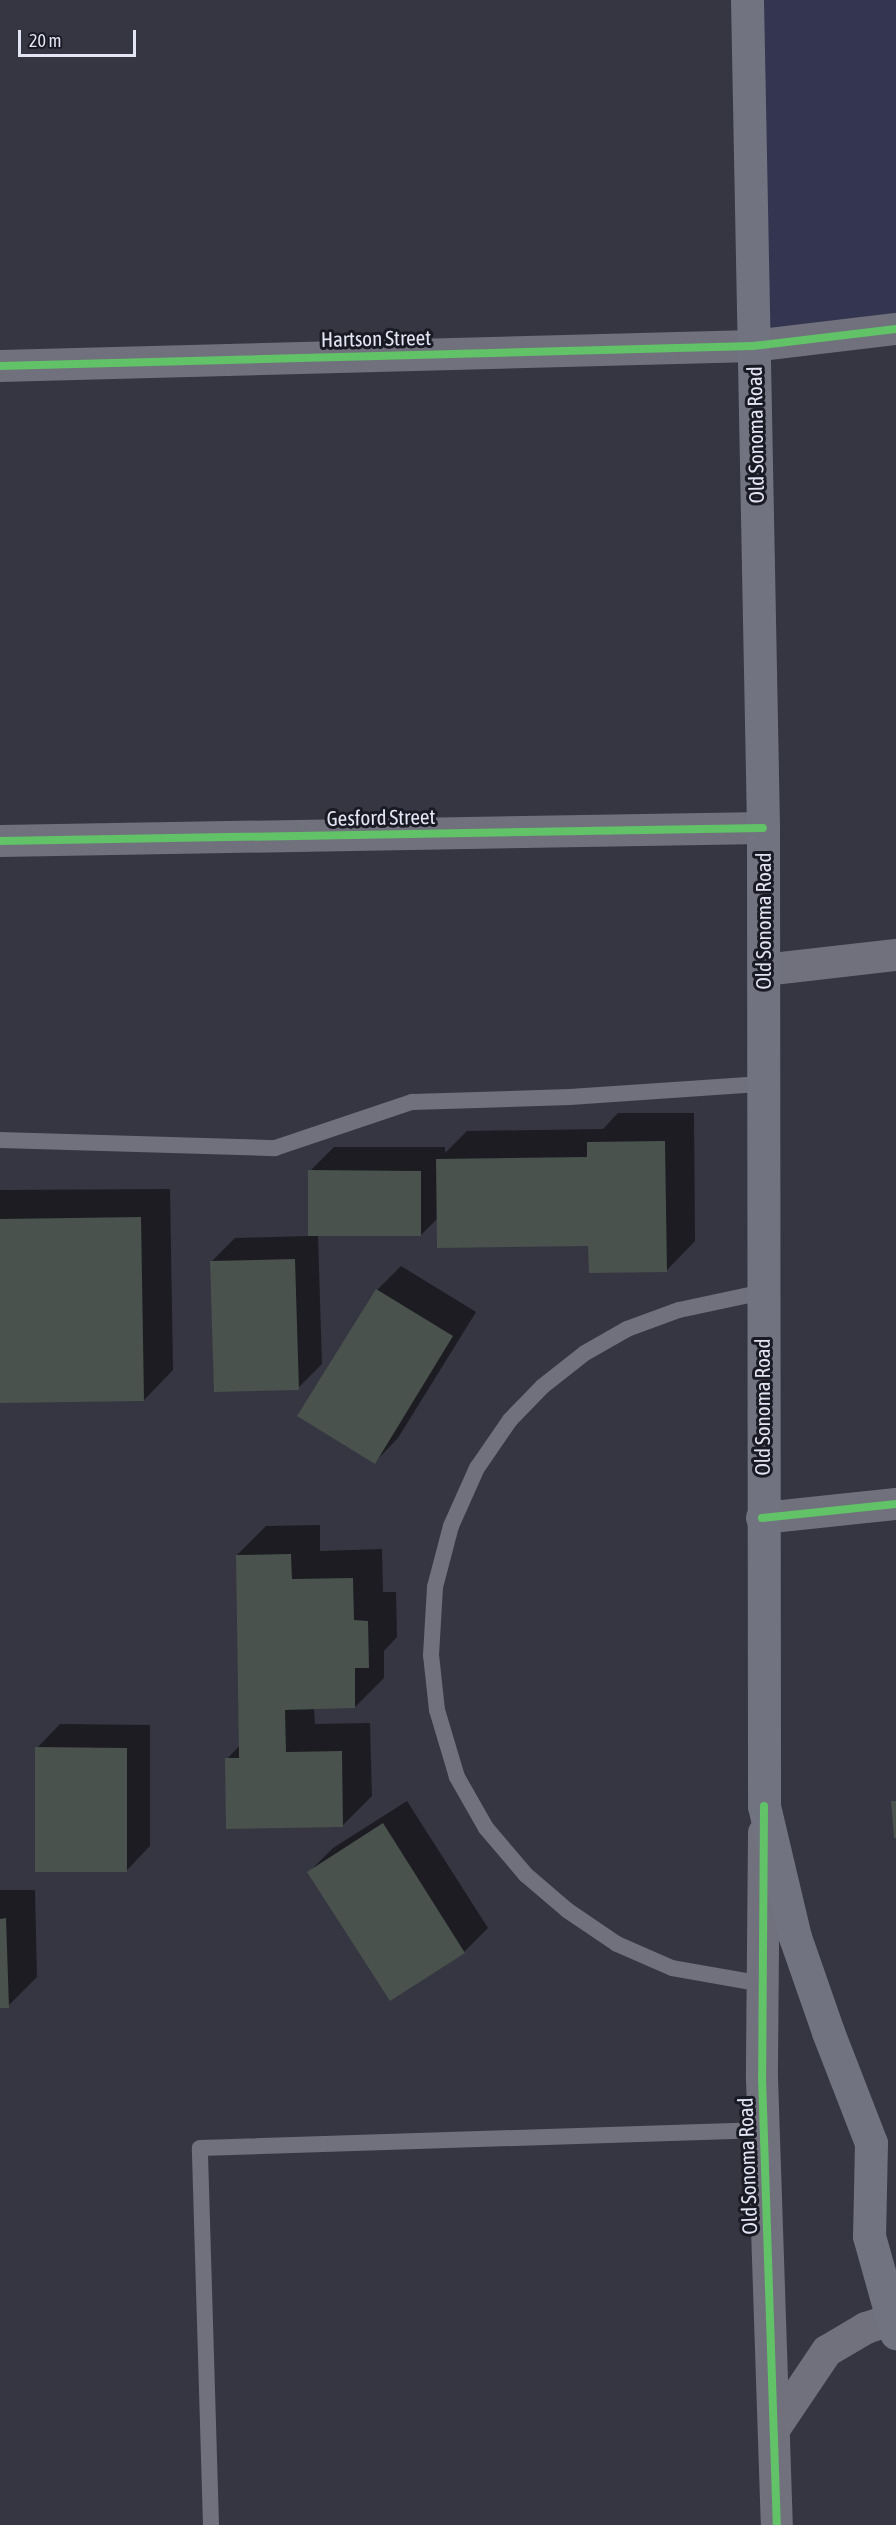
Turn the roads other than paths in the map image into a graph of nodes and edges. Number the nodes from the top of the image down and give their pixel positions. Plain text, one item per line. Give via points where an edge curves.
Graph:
1 (747, 0) edge
2 (896, 329) edge
3 (753, 346) junction
4 (0, 366) edge
5 (763, 828) junction
6 (0, 841) edge
7 (896, 956) edge
8 (764, 969) junction
9 (763, 1084) junction
10 (0, 1140) edge
11 (763, 1292) junction
12 (896, 1504) edge
13 (762, 1518) junction
14 (764, 1806) junction
15 (763, 1984) junction
16 (764, 2130) junction
17 (871, 2143) junction
18 (896, 2167) edge
19 (895, 2323) edge
20 (775, 2428) junction
21 (211, 2525) edge
22 (777, 2525) edge

1 - 3 main road, Old Sonoma Road
2 - 3 street, Hartson Street
3 - 4 street, Hartson Street
3 - 5 main road, Old Sonoma Road
5 - 6 street, Gesford Street
5 - 8 main road, Old Sonoma Road
7 - 8 street
8 - 9 main road, Old Sonoma Road
9 - 10 lane via 412,1102 275,1148
9 - 11 main road, Old Sonoma Road
11 - 13 main road, Old Sonoma Road
11 - 15 lane via 679,1310 627,1329 585,1353 543,1386 510,1420 477,1468 451,1526 435,1587 431,1655 438,1710 457,1777 486,1828 526,1875 567,1910 617,1944 672,1968
12 - 13 street
13 - 14 main road, Old Sonoma Road
14 - 15 street, Old Sonoma Road
14 - 17 main road, Old Sonoma Road via 795,1937
15 - 16 street, Old Sonoma Road
16 - 20 street, Old Sonoma Road
16 - 21 lane via 200,2148
17 - 18 main road, Old Sonoma Road
17 - 19 main road, Old Sonoma Road via 869,2236
19 - 20 street, Old Sonoma Road via 866,2328 827,2351
20 - 22 street, Old Sonoma Road

